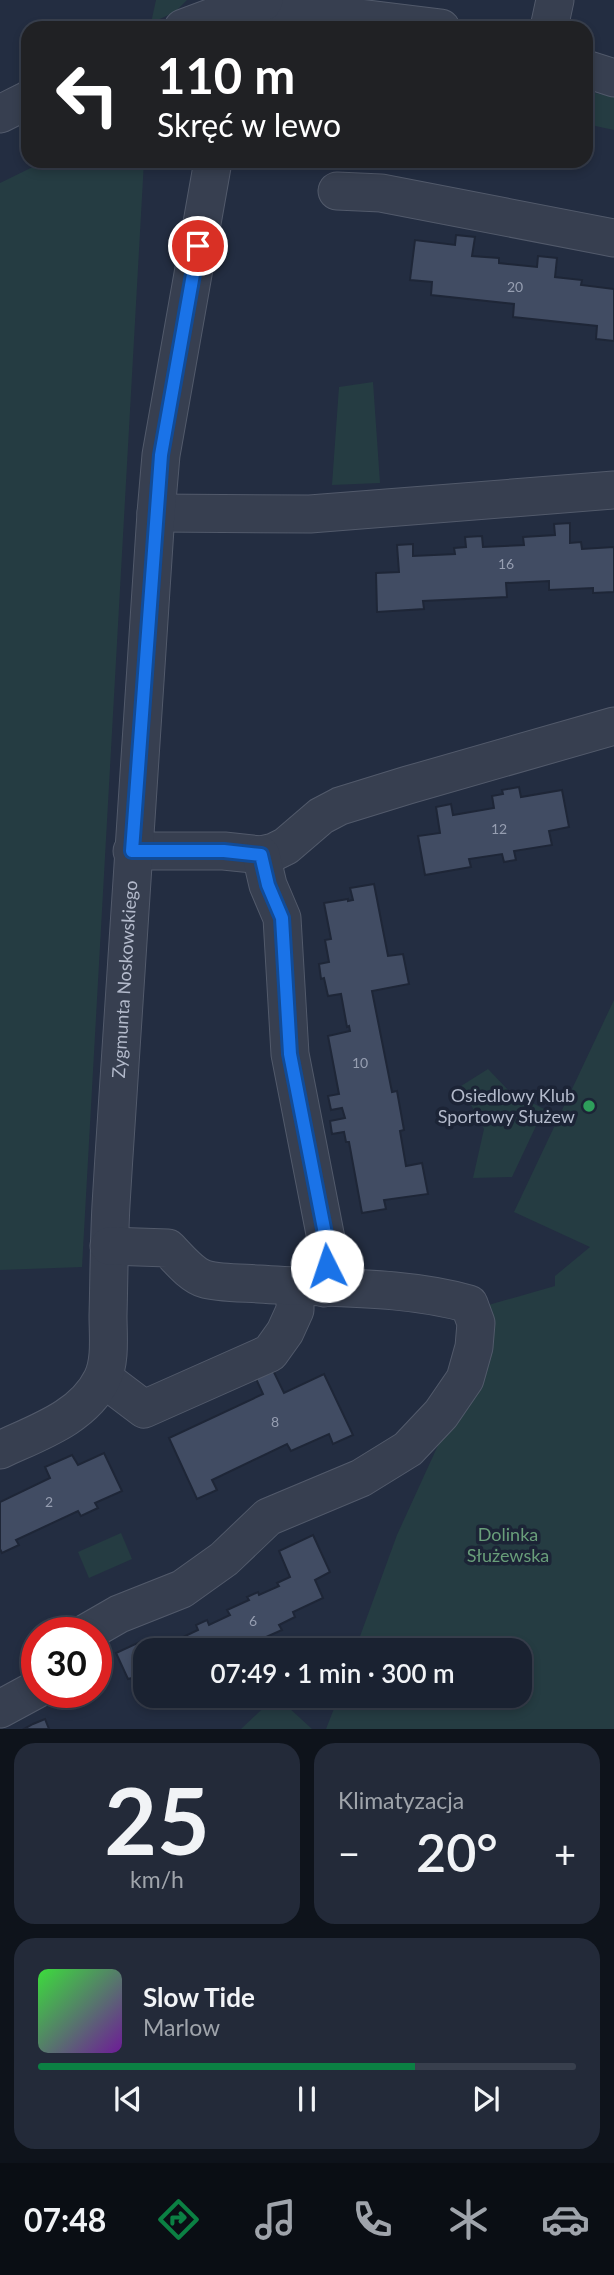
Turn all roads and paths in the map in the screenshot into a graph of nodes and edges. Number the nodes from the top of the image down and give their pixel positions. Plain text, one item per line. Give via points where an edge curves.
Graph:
1 (378, 0) edge
2 (555, 0) edge
3 (245, 8) edge
4 (205, 21) edge
5 (383, 21) edge
6 (442, 21) edge
7 (550, 21) edge
8 (593, 51) edge
9 (614, 54) edge
10 (593, 71) edge
11 (614, 78) edge
12 (21, 104) edge
13 (0, 114) edge
14 (212, 168) edge
15 (337, 191) dead end
16 (614, 238) edge
17 (614, 490) edge
18 (156, 513) junction
19 (614, 726) edge
20 (132, 851) junction
21 (261, 855) junction
22 (109, 1245) junction
23 (310, 1288) junction
24 (103, 1378) junction
25 (0, 1450) edge
26 (112, 1618) edge
27 (21, 1698) edge
28 (0, 1709) edge

1 - 6 street
2 - 7 street
3 - 4 street
3 - 5 street
8 - 9 street
10 - 11 street
12 - 13 street
14 - 18 street, Zygmunta Noskowskiego via 161,455
15 - 16 street via 381,193
17 - 18 street via 278,515
18 - 20 street, Zygmunta Noskowskiego
19 - 21 street via 341,806 321,816 286,846
20 - 21 street
20 - 22 street, Zygmunta Noskowskiego
21 - 23 street via 282,918 290,1054 327,1244 327,1266
22 - 23 street via 168,1248 204,1279
22 - 24 street, Zygmunta Noskowskiego via 108,1354
23 - 24 street via 270,1353 144,1409
23 - 26 street via 398,1292 469,1304 476,1323 465,1379 408,1449 361,1478 268,1517 182,1589
24 - 25 street via 75,1411
27 - 28 street

